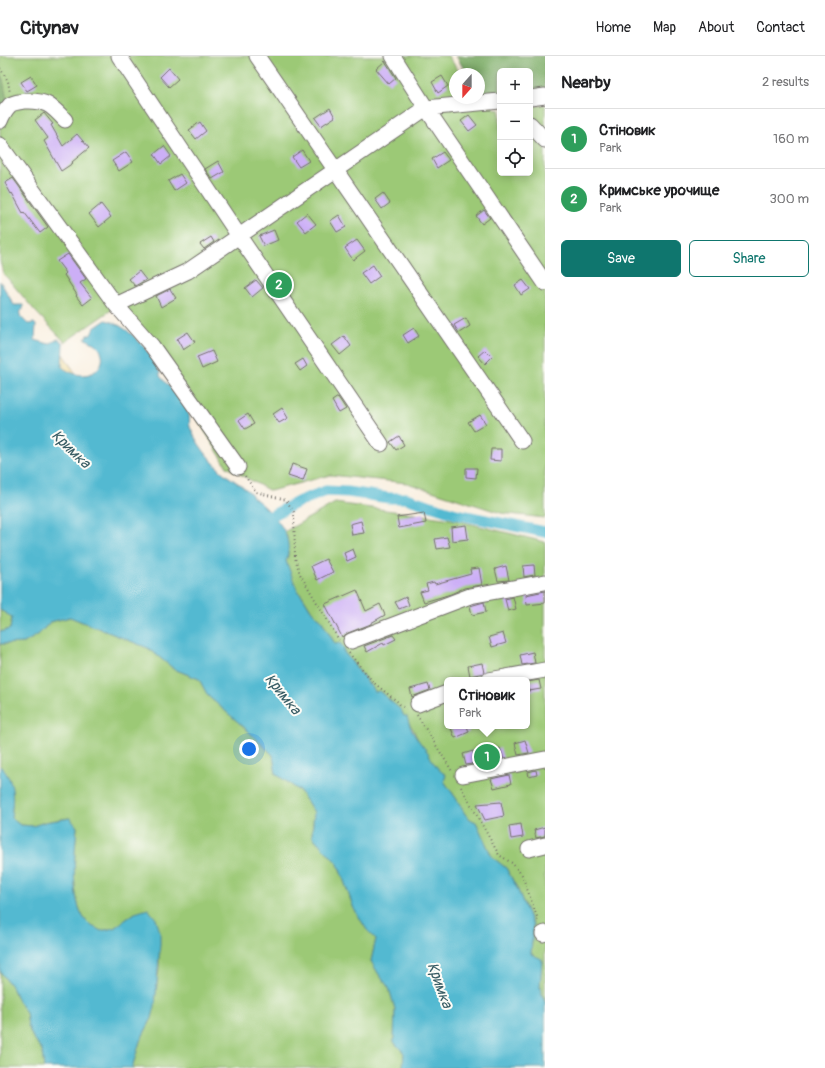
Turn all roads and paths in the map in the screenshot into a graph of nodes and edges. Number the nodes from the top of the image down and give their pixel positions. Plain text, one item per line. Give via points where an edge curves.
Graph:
1 (119, 56) edge
2 (256, 56) edge
3 (393, 56) edge
4 (0, 68) edge
5 (545, 96) edge
6 (533, 98) edge
7 (497, 101) edge
8 (9, 105) junction
9 (426, 108) junction
10 (65, 120) dead end
11 (0, 121) edge
12 (533, 127) edge
13 (545, 140) edge
14 (0, 145) edge
15 (335, 171) junction
16 (239, 236) junction
17 (545, 283) edge
18 (116, 305) junction
19 (522, 441) dead end
20 (381, 444) dead end
21 (238, 467) joint
22 (545, 582) edge
23 (350, 646) junction
24 (545, 670) edge
25 (506, 677) edge
26 (444, 694) edge
27 (413, 708) junction
28 (545, 759) edge
29 (459, 778) junction
30 (545, 845) edge
31 (529, 849) dead end
32 (544, 934) edge

1 - 16 lane
2 - 15 lane
3 - 9 lane
4 - 8 path via 8,81 11,100
5 - 6 lane
7 - 9 lane
8 - 10 lane via 14,102 42,101 53,107
8 - 11 lane
9 - 15 lane
9 - 17 lane
12 - 13 lane
14 - 18 lane
15 - 16 lane
15 - 19 lane
16 - 18 lane via 188,271
16 - 20 lane
18 - 21 lane via 152,346
21 - 23 path via 256,492 286,500 294,512 295,558 300,574 340,642
22 - 23 lane via 470,596
23 - 27 path via 374,683 401,706
24 - 25 lane
26 - 27 lane
27 - 29 path
28 - 29 lane
29 - 32 path via 499,855 512,863 522,875
30 - 31 lane

